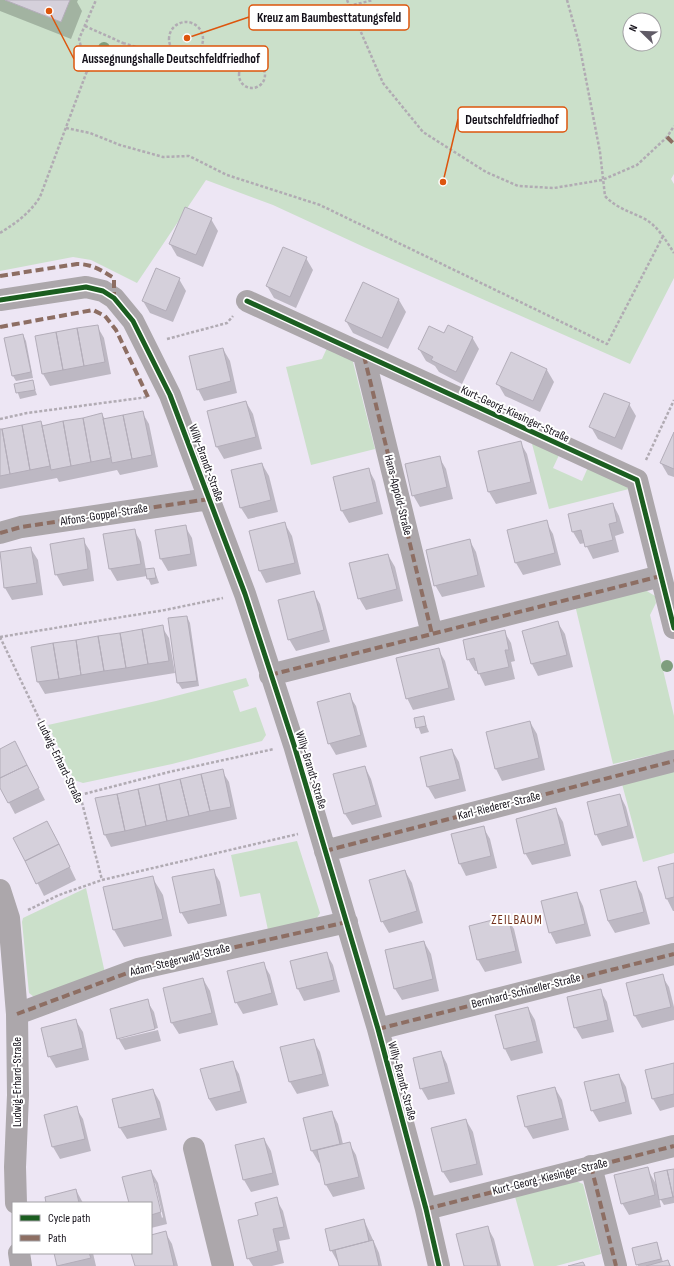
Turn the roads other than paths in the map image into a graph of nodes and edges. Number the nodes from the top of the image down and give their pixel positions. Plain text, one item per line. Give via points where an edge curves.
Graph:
1 (0, 300) edge
2 (247, 301) road end
3 (364, 356) junction
4 (209, 499) junction
5 (0, 533) edge
6 (661, 576) junction
7 (674, 628) edge
8 (432, 634) junction
9 (270, 675) junction
10 (674, 761) edge
11 (325, 851) junction
12 (0, 890) edge
13 (347, 922) junction
14 (674, 954) edge
15 (16, 1014) junction
16 (378, 1029) junction
17 (674, 1146) edge
18 (194, 1148) dead end
19 (591, 1166) junction
20 (16, 1202) edge
21 (426, 1209) junction
22 (19, 1254) edge
23 (21, 1266) edge
24 (223, 1266) edge
25 (439, 1266) edge
26 (616, 1266) edge

1 - 4 street, Willy-Brandt-Straße via 86,287 103,291 114,298 132,321 170,395
2 - 3 street, Kurt-Georg-Kiesinger-Straße
3 - 6 street, Kurt-Georg-Kiesinger-Straße via 637,480
3 - 8 street, Hans-Appold-Straße
4 - 5 street, Alfons-Goppel-Straße via 21,527
4 - 9 street, Willy-Brandt-Straße via 245,594
6 - 7 street
6 - 8 street
8 - 9 street
9 - 11 street, Willy-Brandt-Straße via 294,745
10 - 11 street, Karl-Riederer-Straße
11 - 13 street, Willy-Brandt-Straße
12 - 15 street, Ludwig-Erhard-Straße via 9,918
13 - 15 street, Adam-Stegerwald-Straße via 138,969
13 - 16 street, Willy-Brandt-Straße
14 - 16 street, Bernhard-Schineller-Straße
15 - 20 street, Ludwig-Erhard-Straße via 18,1095
16 - 21 street, Willy-Brandt-Straße
17 - 19 street, Kurt-Georg-Kiesinger-Straße
18 - 24 street
19 - 21 street, Kurt-Georg-Kiesinger-Straße
19 - 26 street
21 - 25 street, Willy-Brandt-Straße
22 - 23 street

